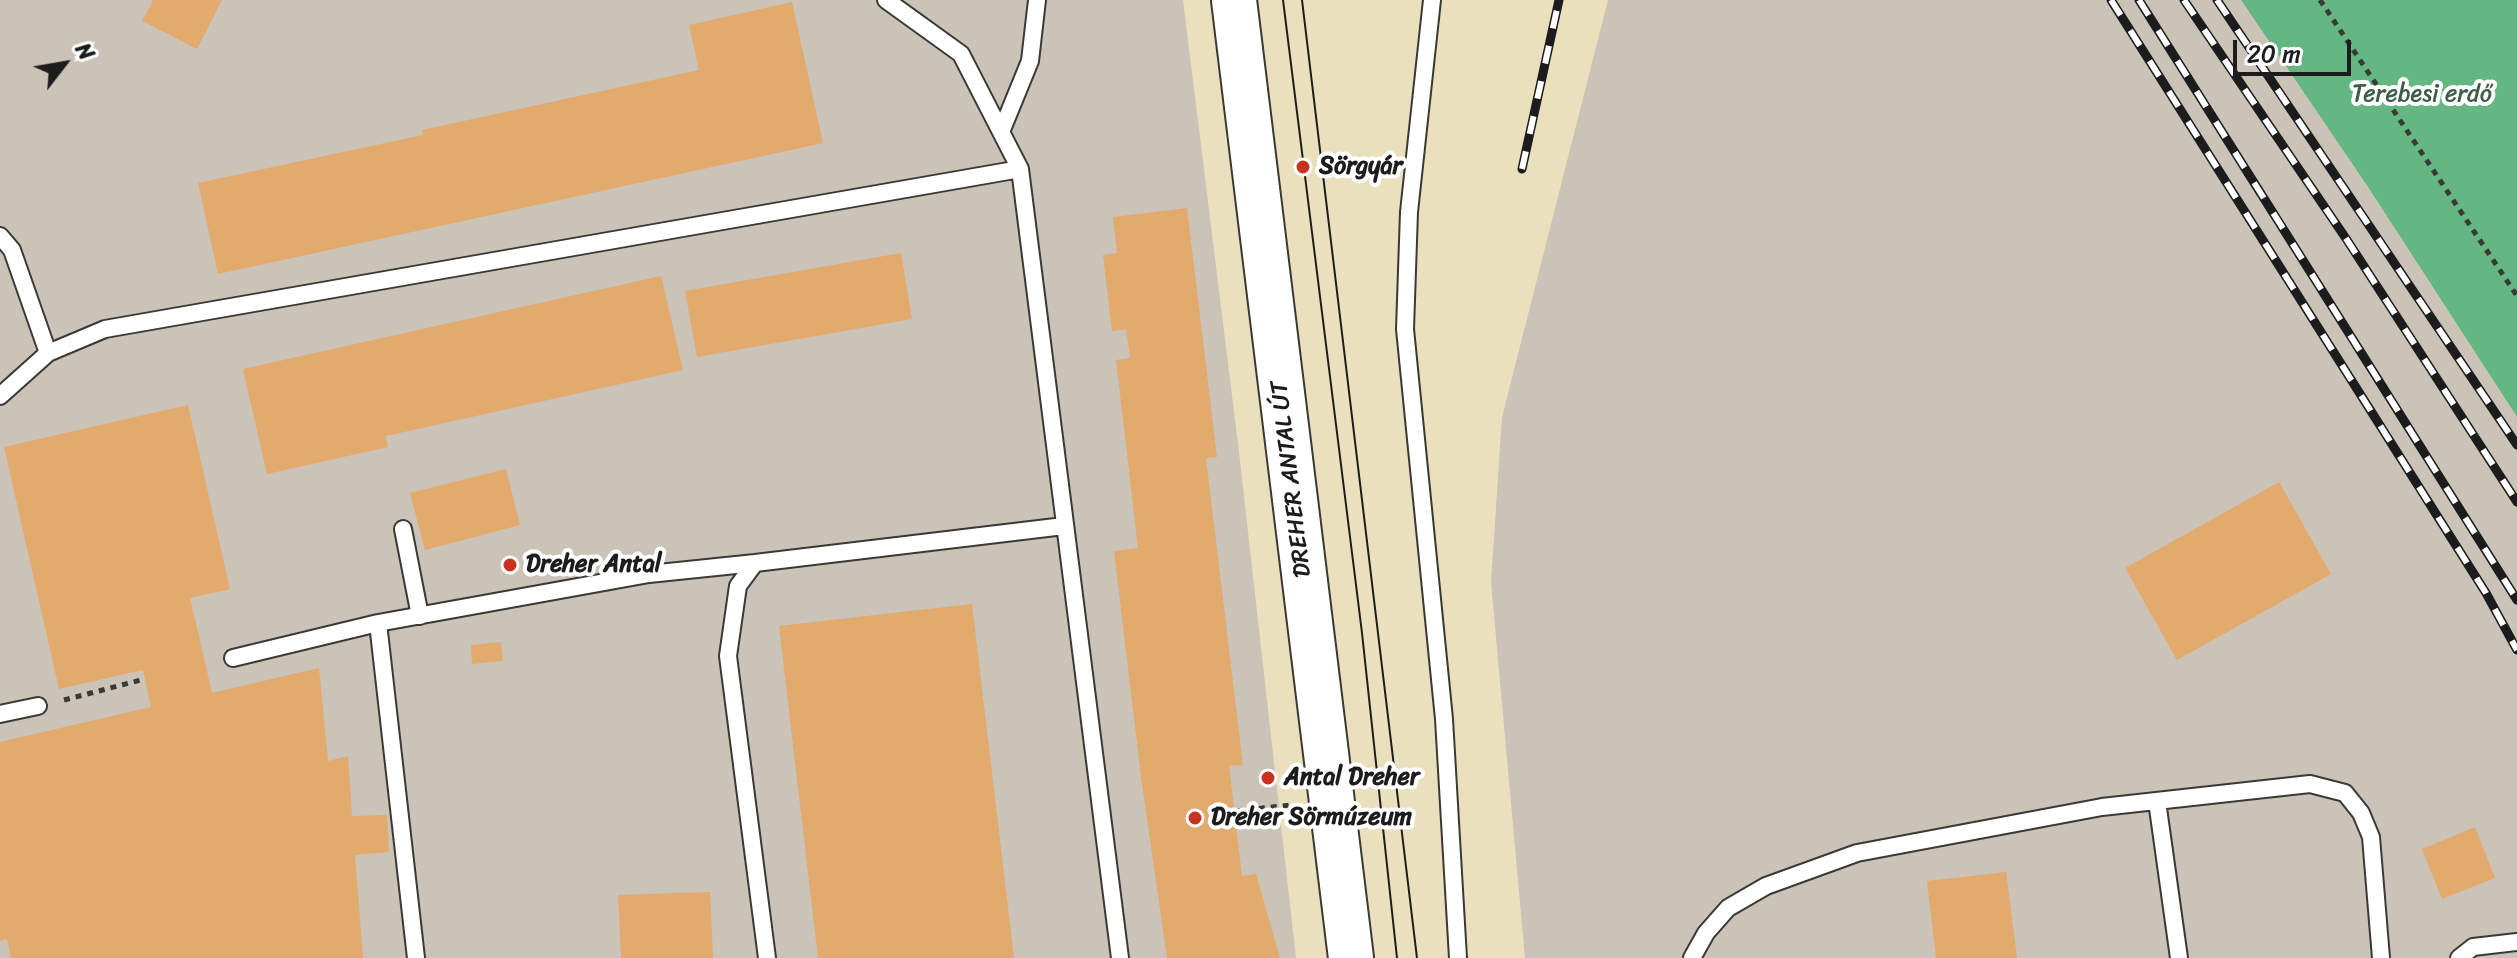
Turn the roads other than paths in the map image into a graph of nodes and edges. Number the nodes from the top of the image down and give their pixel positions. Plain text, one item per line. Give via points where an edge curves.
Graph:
1 (886, 0) edge
2 (1037, 0) edge
3 (1234, 0) edge
4 (1432, 0) edge
5 (1001, 132) junction
6 (1020, 169) junction
7 (0, 236) edge
8 (48, 353) junction
9 (3, 390) edge
10 (1064, 526) junction
11 (403, 529) dead end
12 (755, 563) junction
13 (420, 616) junction
14 (378, 623) junction
15 (233, 658) dead end
16 (38, 706) road end
17 (0, 714) edge
18 (2157, 801) junction
19 (2517, 942) edge
20 (416, 958) edge
21 (767, 958) edge
22 (1120, 958) edge
23 (1351, 958) edge
24 (1458, 958) edge
25 (1692, 958) edge
26 (2179, 958) edge
27 (2381, 958) edge
28 (2459, 958) edge

1 - 5 lane via 961,54
2 - 5 lane via 1030,61
3 - 23 main road, DREHER ANTAL ÚT
4 - 24 lane via 1409,212 1405,329 1444,719
5 - 6 lane
6 - 8 lane via 105,329
6 - 10 lane
7 - 8 lane via 12,250
8 - 9 lane
10 - 12 lane
10 - 22 lane
11 - 13 lane
12 - 13 lane via 649,574
12 - 21 lane via 738,586 728,656
13 - 14 lane
14 - 15 lane
14 - 20 lane
16 - 17 lane
18 - 25 lane via 1857,853 1766,886 1728,908
18 - 26 lane
18 - 27 lane via 2310,784 2345,793 2371,837
19 - 28 lane via 2473,947

